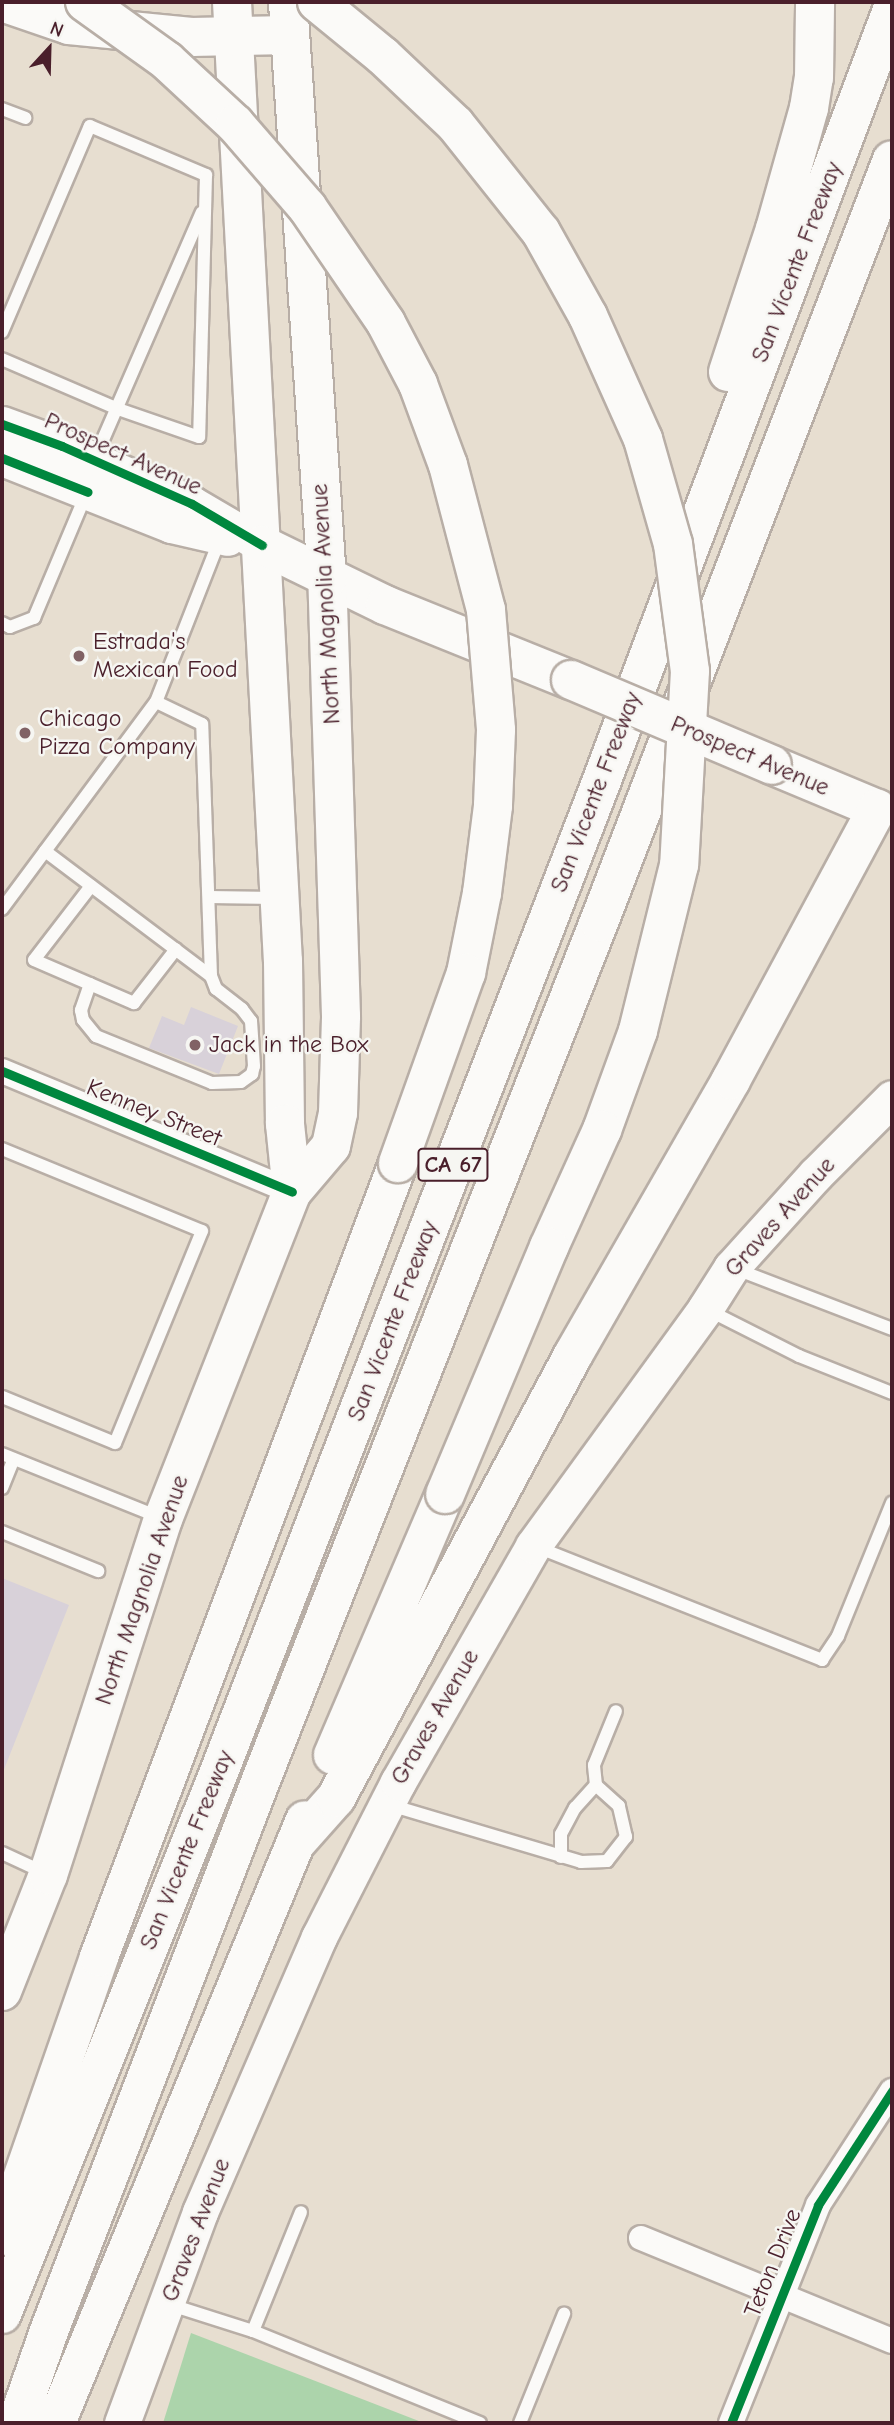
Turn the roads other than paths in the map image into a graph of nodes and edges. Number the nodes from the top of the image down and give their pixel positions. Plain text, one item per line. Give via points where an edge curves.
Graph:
1 (2, 2) edge
2 (85, 2) edge
3 (317, 2) edge
4 (815, 2) edge
5 (892, 10) edge
6 (233, 19) edge
7 (289, 19) edge
8 (2, 108) edge
9 (25, 118) dead end
10 (892, 160) edge
11 (205, 205) junction
12 (2, 332) edge
13 (2, 359) edge
14 (118, 409) junction
15 (2, 424) edge
16 (2, 458) edge
17 (91, 476) junction
18 (221, 536) junction
19 (262, 545) junction
20 (327, 579) junction
21 (2, 623) edge
22 (156, 702) junction
23 (601, 780) junction
24 (884, 812) edge
25 (45, 851) junction
26 (91, 886) junction
27 (208, 897) junction
28 (280, 898) junction
29 (2, 909) edge
30 (176, 949) junction
31 (211, 976) junction
32 (90, 984) junction
33 (2, 1071) edge
34 (892, 1098) edge
35 (2, 1149) edge
36 (292, 1192) junction
37 (731, 1268) junction
38 (705, 1309) junction
39 (892, 1329) edge
40 (892, 1393) edge
41 (2, 1397) edge
42 (8, 1457) edge
43 (2, 1488) edge
44 (892, 1503) edge
45 (163, 1519) junction
46 (2, 1532) edge
47 (533, 1546) junction
48 (98, 1571) dead end
49 (616, 1711) dead end
50 (596, 1785) junction
51 (387, 1804) junction
52 (296, 1843) junction
53 (2, 1853) edge
54 (561, 1857) junction
55 (48, 1875) junction
56 (2, 1990) edge
57 (892, 2091) edge
58 (301, 2212) dead end
59 (2, 2236) edge
60 (641, 2238) dead end
61 (780, 2295) junction
62 (167, 2304) junction
63 (2, 2314) edge
64 (564, 2314) dead end
65 (253, 2331) junction
66 (892, 2342) edge
67 (17, 2423) edge
68 (56, 2423) edge
69 (122, 2423) edge
70 (480, 2423) edge
71 (520, 2423) edge
72 (731, 2423) edge

1 - 6 main road via 69,24 191,37
2 - 59 main road, bridge via 167,61 235,124 307,207 386,323 418,384 448,465 486,610 496,730 493,806 466,974 99,1957
3 - 52 main road, bridge via 455,124 541,232 588,316 643,439 673,544 690,671 680,865 638,1031 602,1130
4 - 23 main road via 809,108
5 - 23 main road, San Vicente Freeway / CA 67
6 - 7 main road
6 - 19 main road, North Magnolia Avenue
7 - 20 main road, North Magnolia Avenue
8 - 9 lane
10 - 67 main road, San Vicente Freeway / CA 67 via 604,909 264,1772
11 - 12 lane via 206,175 90,126
11 - 14 lane
11 - 14 lane via 199,438
13 - 14 lane
14 - 17 lane
15 - 17 main road, Prospect Avenue
16 - 17 main road, Prospect Avenue
17 - 18 main road, Prospect Avenue via 171,525
17 - 19 main road, Prospect Avenue via 192,505
17 - 21 lane via 34,618 10,627
18 - 19 main road, Prospect Avenue
18 - 22 lane
19 - 20 main road, Prospect Avenue
19 - 28 main road, North Magnolia Avenue
20 - 24 main road, Prospect Avenue, bridge
20 - 36 main road, North Magnolia Avenue via 341,1079 331,1146
22 - 25 lane
22 - 27 lane via 202,724
23 - 63 main road, San Vicente Freeway / CA 67 via 221,1767
24 - 52 main road via 573,1355 336,1798
25 - 26 lane
25 - 29 lane
26 - 30 lane
26 - 32 lane via 34,960
27 - 28 lane
27 - 31 lane
28 - 36 main road, North Magnolia Avenue via 285,1124
30 - 31 lane
30 - 32 lane via 134,1003
31 - 32 lane via 216,989 242,1009 253,1028 252,1074 233,1084 212,1083 96,1036 83,1020
33 - 36 street, Kenney Street
34 - 37 main road, Graves Avenue
35 - 41 lane via 202,1231 115,1443
36 - 45 main road, North Magnolia Avenue
37 - 38 main road, Graves Avenue
37 - 39 lane
38 - 40 lane via 799,1356
38 - 47 main road, Graves Avenue
42 - 43 lane
42 - 45 lane
44 - 47 lane via 838,1636 822,1660
45 - 55 main road, North Magnolia Avenue
46 - 48 lane
47 - 51 main road, Graves Avenue
49 - 50 lane via 594,1765
50 - 54 lane via 575,1808 561,1834
50 - 54 lane via 620,1806 626,1836 607,1861
51 - 54 lane
51 - 62 main road, Graves Avenue via 319,1937 200,2212
52 - 68 main road
53 - 55 lane
55 - 56 main road, North Magnolia Avenue
57 - 61 street, Teton Drive via 818,2205
58 - 65 lane
60 - 61 street
61 - 66 street
61 - 72 street, Teton Drive
62 - 65 lane
62 - 69 main road, Graves Avenue
64 - 71 lane
65 - 70 lane

